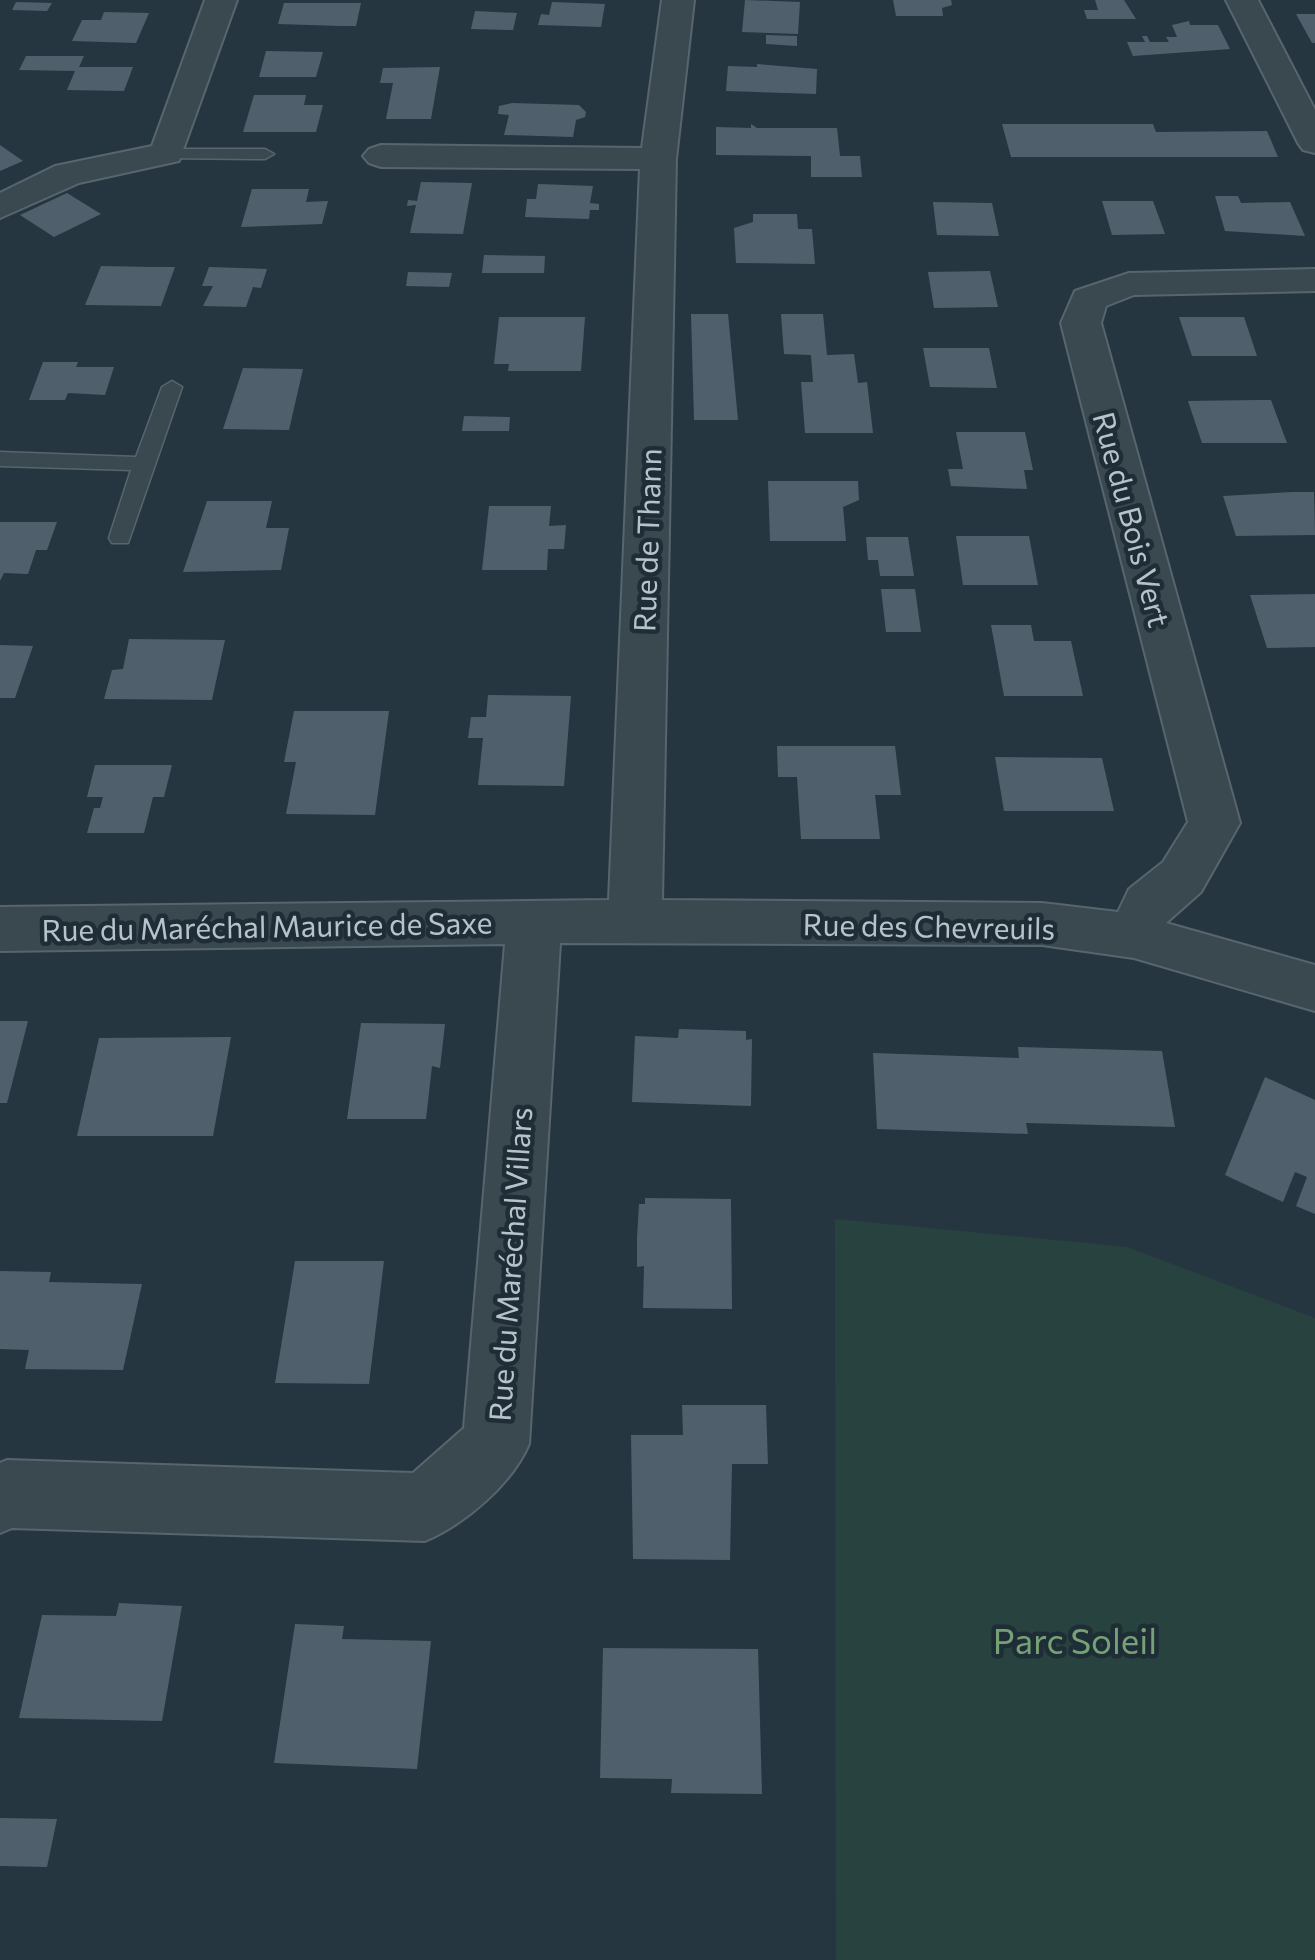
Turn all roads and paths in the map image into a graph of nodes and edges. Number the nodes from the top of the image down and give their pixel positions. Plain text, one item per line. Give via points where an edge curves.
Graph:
1 (221, 0) edge
2 (678, 0) edge
3 (1242, 0) edge
4 (1315, 142) edge
5 (168, 154) junction
6 (265, 154) dead end
7 (381, 156) dead end
8 (658, 159) junction
9 (0, 207) edge
10 (1315, 280) edge
11 (172, 387) dead end
12 (0, 459) edge
13 (144, 464) junction
14 (120, 538) dead end
15 (635, 921) junction
16 (534, 922) junction
17 (0, 929) edge
18 (1134, 936) junction
19 (1315, 988) edge
20 (0, 1499) edge

1 - 5 street
2 - 8 street, Rue de Thann
3 - 4 street
5 - 6 lane
5 - 9 street via 68,174
7 - 8 street
8 - 15 street, Rue de Thann
10 - 18 street, Rue du Bois Vert via 1129,284 1089,299 1080,323 1214,823 1182,877 1148,904
11 - 13 lane
12 - 13 lane
13 - 14 lane
15 - 16 street, Rue des Chevreuils
15 - 18 street, Rue des Chevreuils via 1042,924
16 - 17 street, Rue du Maréchal Maurice de Saxe
16 - 20 street, Rue du Maréchal Villars via 496,1444 426,1506 6,1494
18 - 19 street, Rue des Chevreuils

